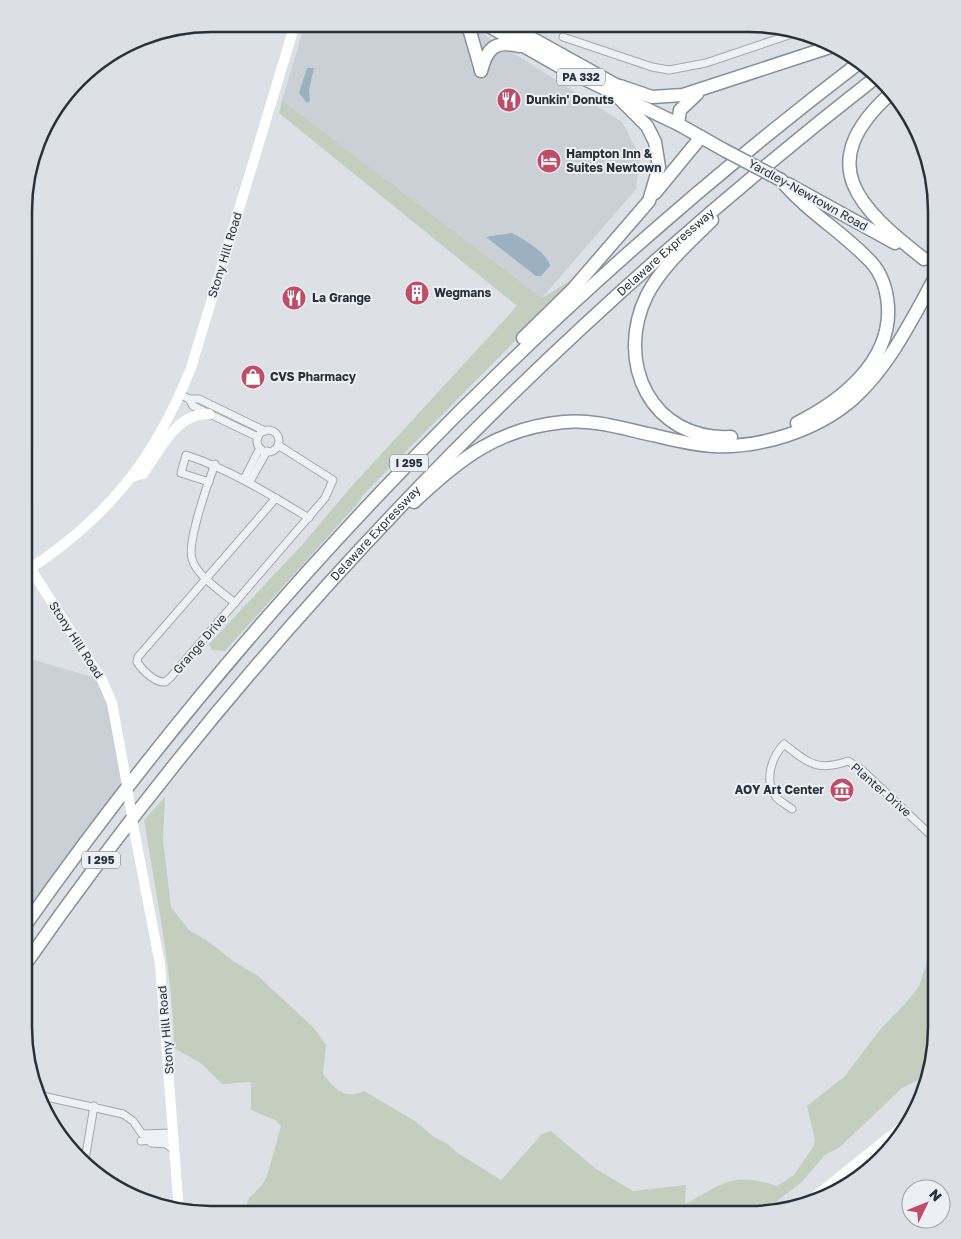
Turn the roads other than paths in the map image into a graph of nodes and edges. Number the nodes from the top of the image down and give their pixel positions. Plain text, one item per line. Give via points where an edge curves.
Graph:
1 (293, 32) edge
2 (470, 32) edge
3 (501, 32) edge
4 (520, 32) edge
5 (785, 36) edge
6 (563, 37) dead end
7 (527, 47) junction
8 (823, 48) edge
9 (854, 67) edge
10 (871, 81) edge
11 (705, 88) junction
12 (618, 91) junction
13 (887, 97) edge
14 (678, 124) junction
15 (701, 137) junction
16 (796, 140) junction
17 (781, 180) junction
18 (649, 201) junction
19 (924, 259) junction
20 (928, 261) edge
21 (928, 290) edge
22 (185, 396) junction
23 (209, 414) junction
24 (265, 431) junction
25 (440, 431) junction
26 (258, 437) junction
27 (278, 445) junction
28 (264, 450) junction
29 (215, 464) junction
30 (132, 477) junction
31 (247, 481) junction
32 (208, 482) junction
33 (276, 498) junction
34 (309, 518) junction
35 (32, 566) edge
36 (32, 577) edge
37 (206, 579) junction
38 (236, 603) junction
39 (181, 756) junction
40 (792, 809) dead end
41 (928, 832) edge
42 (32, 916) edge
43 (32, 955) edge
44 (46, 1097) edge
45 (94, 1106) junction
46 (892, 1134) edge
47 (173, 1136) junction
48 (142, 1138) junction
49 (875, 1148) junction
50 (174, 1150) junction
51 (878, 1152) edge
52 (87, 1155) edge
53 (822, 1191) edge
54 (178, 1203) edge

1 - 22 street, Stony Hill Road
2 - 7 highway via 481,71 491,48 502,43
3 - 7 highway, Yardley-Newtown Road / PA 332
4 - 12 highway, Yardley-Newtown Road / PA 332
5 - 6 street via 706,63 669,70
7 - 12 highway, Yardley-Newtown Road / PA 332
8 - 11 highway
9 - 25 highway, Delaware Expressway / I 295 via 789,116 667,219 540,334
10 - 16 highway, Delaware Expressway / I 295
11 - 12 highway via 661,97
11 - 14 highway via 684,104 678,115
12 - 14 highway, Yardley-Newtown Road / PA 332
12 - 18 highway via 647,126 655,142 659,167
13 - 19 highway via 858,131 851,151 850,171 856,192 870,213
14 - 15 highway, Yardley-Newtown Road / PA 332
15 - 17 highway, Yardley-Newtown Road / PA 332, bridge
15 - 18 highway
16 - 17 highway via 782,158 674,257 648,293 639,314 634,344 641,383 664,415 698,434 718,438 747,436 780,429 809,417 858,379 874,359 884,336 888,300 872,264 808,209
16 - 39 highway, Delaware Expressway / I 295 via 642,271 480,423 326,585
17 - 19 highway, Yardley-Newtown Road / PA 332
18 - 25 highway via 573,289 482,379
19 - 20 highway, Yardley-Newtown Road / PA 332
21 - 39 highway via 895,348 866,386 833,414 794,433 764,442 713,446 609,425 566,422 512,432 466,456 360,557
22 - 23 street via 193,406
22 - 24 street via 199,399
22 - 30 street, Stony Hill Road
23 - 26 street
23 - 30 street via 188,418 173,431 143,474
24 - 26 street
24 - 27 street via 275,432 279,438
25 - 42 highway, Delaware Expressway / I 295 via 347,529 227,665 115,803
26 - 28 street
27 - 28 street via 274,450
27 - 34 street, Grange Drive via 333,480 326,498
28 - 31 street
29 - 31 street
29 - 32 street
29 - 32 street via 186,455 181,473
30 - 35 street, Stony Hill Road via 89,523
31 - 33 street
32 - 37 street via 192,543 192,560
33 - 34 street
33 - 37 street, Grange Drive
34 - 38 street, Grange Drive
36 - 47 street, Stony Hill Road, bridge via 102,680 112,703 160,964
37 - 38 street
37 - 38 street, Grange Drive via 138,657 140,667 159,682 165,682
39 - 43 highway, Delaware Expressway / I 295
40 - 41 street, Planter Drive via 777,798 770,786 774,759 784,744 810,765 832,766 848,761 862,770
44 - 45 street
45 - 48 street via 129,1117
45 - 52 street
46 - 49 street
47 - 48 street
47 - 50 street, Stony Hill Road
48 - 50 street via 151,1143 166,1144
49 - 51 street
49 - 53 street
50 - 54 street, Stony Hill Road

